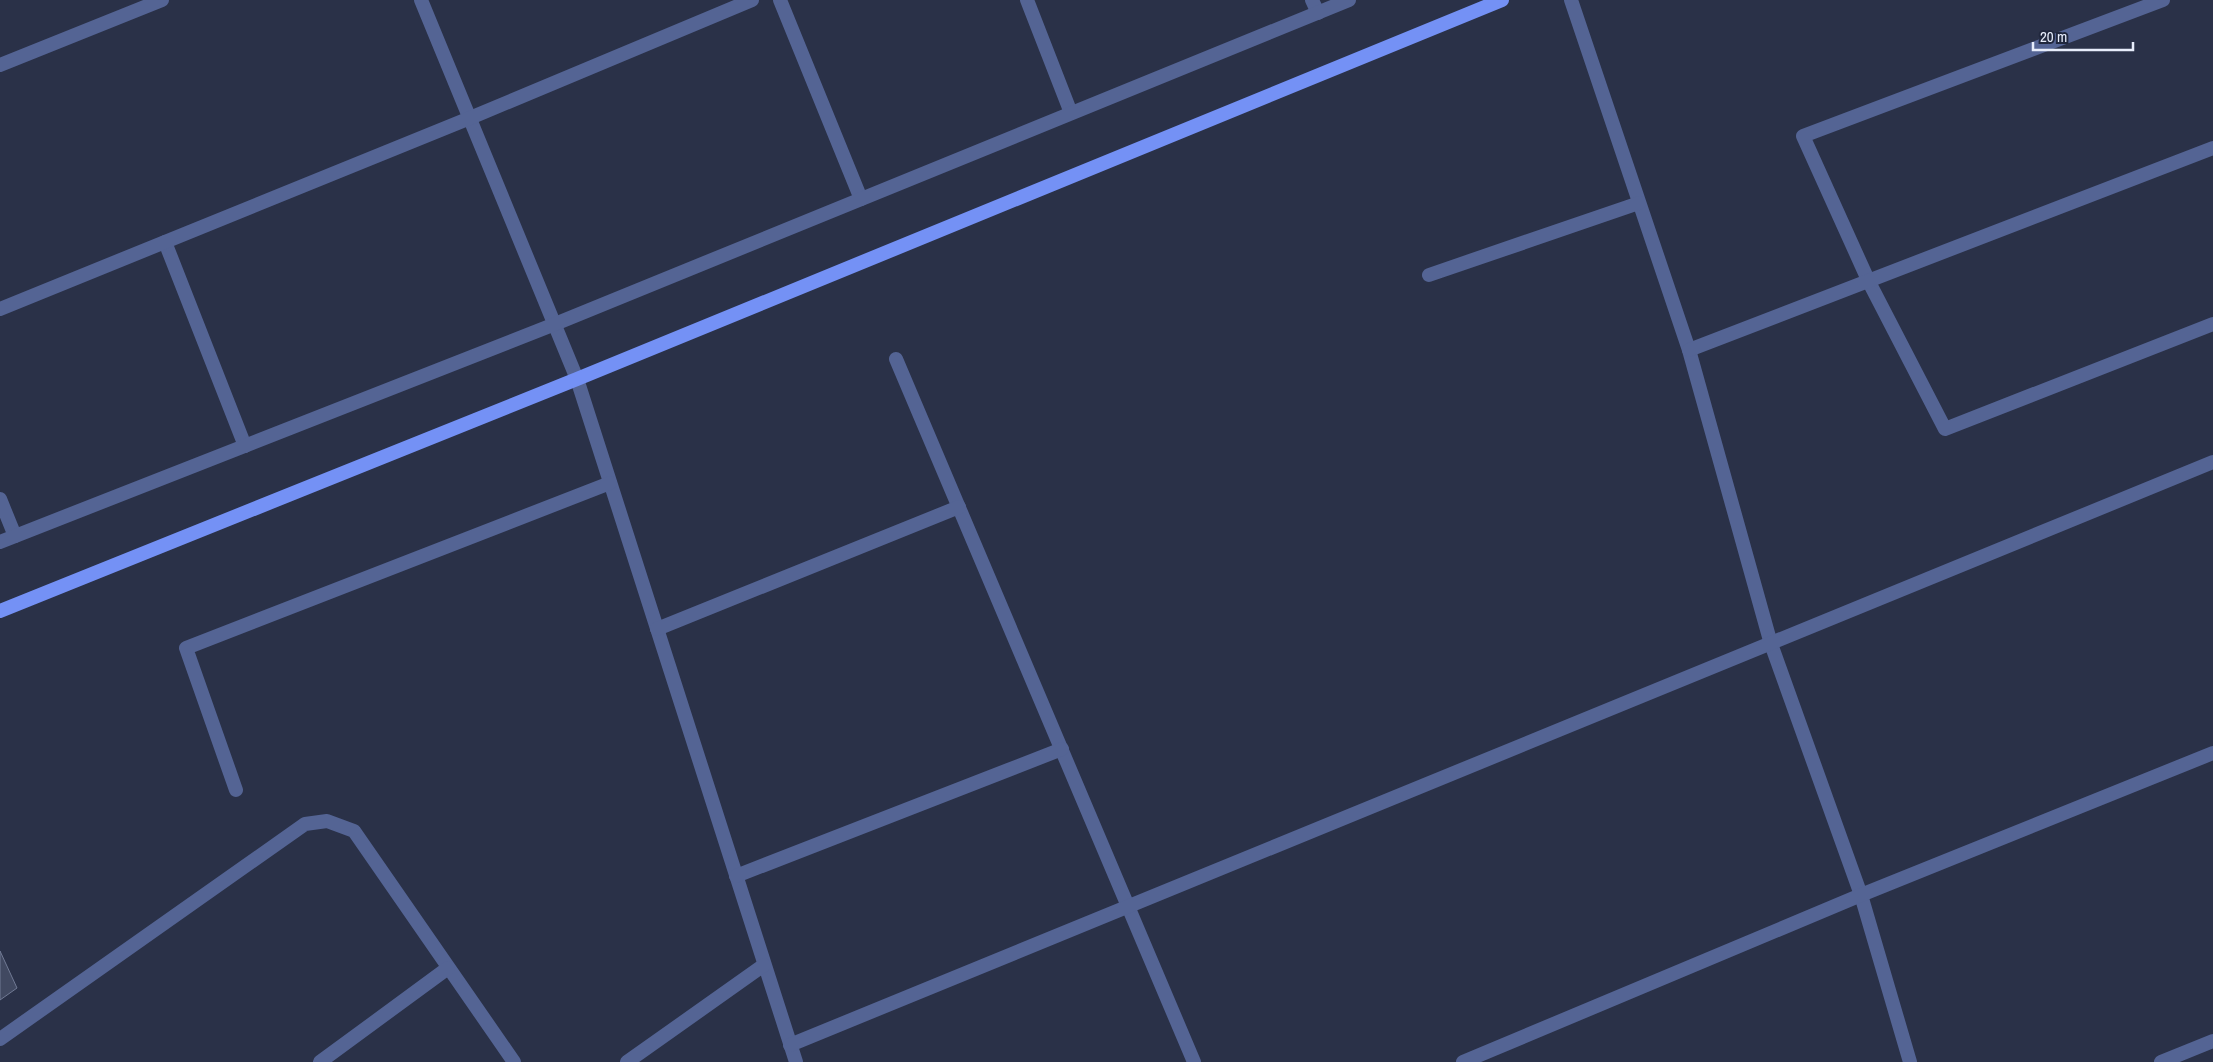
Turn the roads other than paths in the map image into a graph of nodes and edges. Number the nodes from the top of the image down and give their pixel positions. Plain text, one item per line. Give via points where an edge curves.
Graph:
1 (421, 0) edge
2 (752, 0) edge
3 (780, 0) edge
4 (1027, 0) edge
5 (1349, 0) edge
6 (1502, 0) edge
7 (1571, 0) edge
8 (2163, 0) edge
9 (157, 1) edge
10 (1315, 6) edge
11 (0, 64) edge
12 (1071, 113) junction
13 (470, 118) junction
14 (2213, 148) edge
15 (861, 199) junction
16 (1639, 203) junction
17 (165, 242) junction
18 (1429, 275) dead end
19 (1869, 282) junction
20 (0, 309) edge
21 (555, 324) junction
22 (2213, 324) edge
23 (1689, 350) junction
24 (896, 359) dead end
25 (577, 379) junction
26 (244, 446) junction
27 (2213, 462) edge
28 (610, 483) junction
29 (0, 499) edge
30 (959, 507) junction
31 (15, 536) junction
32 (0, 542) edge
33 (0, 611) edge
34 (657, 629) junction
35 (1771, 644) junction
36 (1062, 749) junction
37 (2213, 753) edge
38 (236, 790) dead end
39 (736, 876) junction
40 (1861, 895) junction
41 (1129, 906) junction
42 (764, 965) junction
43 (448, 968) junction
44 (0, 1039) edge
45 (2213, 1040) edge
46 (790, 1045) junction
47 (320, 1062) edge
48 (514, 1062) edge
49 (627, 1062) edge
50 (796, 1062) edge
51 (1194, 1062) edge
52 (1463, 1062) edge
53 (1910, 1062) edge
54 (2161, 1062) edge

1 - 13 street
2 - 13 street
3 - 15 street
4 - 12 street
5 - 10 street
6 - 25 main road
7 - 16 street
8 - 19 street via 1803,136
9 - 11 street
10 - 12 street
12 - 15 street
13 - 17 street
13 - 21 street
14 - 19 street
15 - 21 street
16 - 18 street
16 - 23 street
17 - 20 street
17 - 26 street
19 - 22 street via 1945,428
19 - 23 street
21 - 25 street
21 - 26 street
23 - 35 street
24 - 30 street
25 - 28 street
25 - 33 main road
26 - 31 street
27 - 35 street
28 - 34 street
28 - 38 street via 186,648
29 - 31 street
30 - 34 street
30 - 36 street
31 - 32 street
34 - 39 street
35 - 40 street
35 - 41 street
36 - 39 street
36 - 41 street
37 - 40 street
39 - 42 street
40 - 52 street
40 - 53 street
41 - 46 street
41 - 51 street
42 - 46 street
42 - 49 street
43 - 44 street via 354,832 327,821 305,824
43 - 47 street
43 - 48 street
45 - 54 street
46 - 50 street

